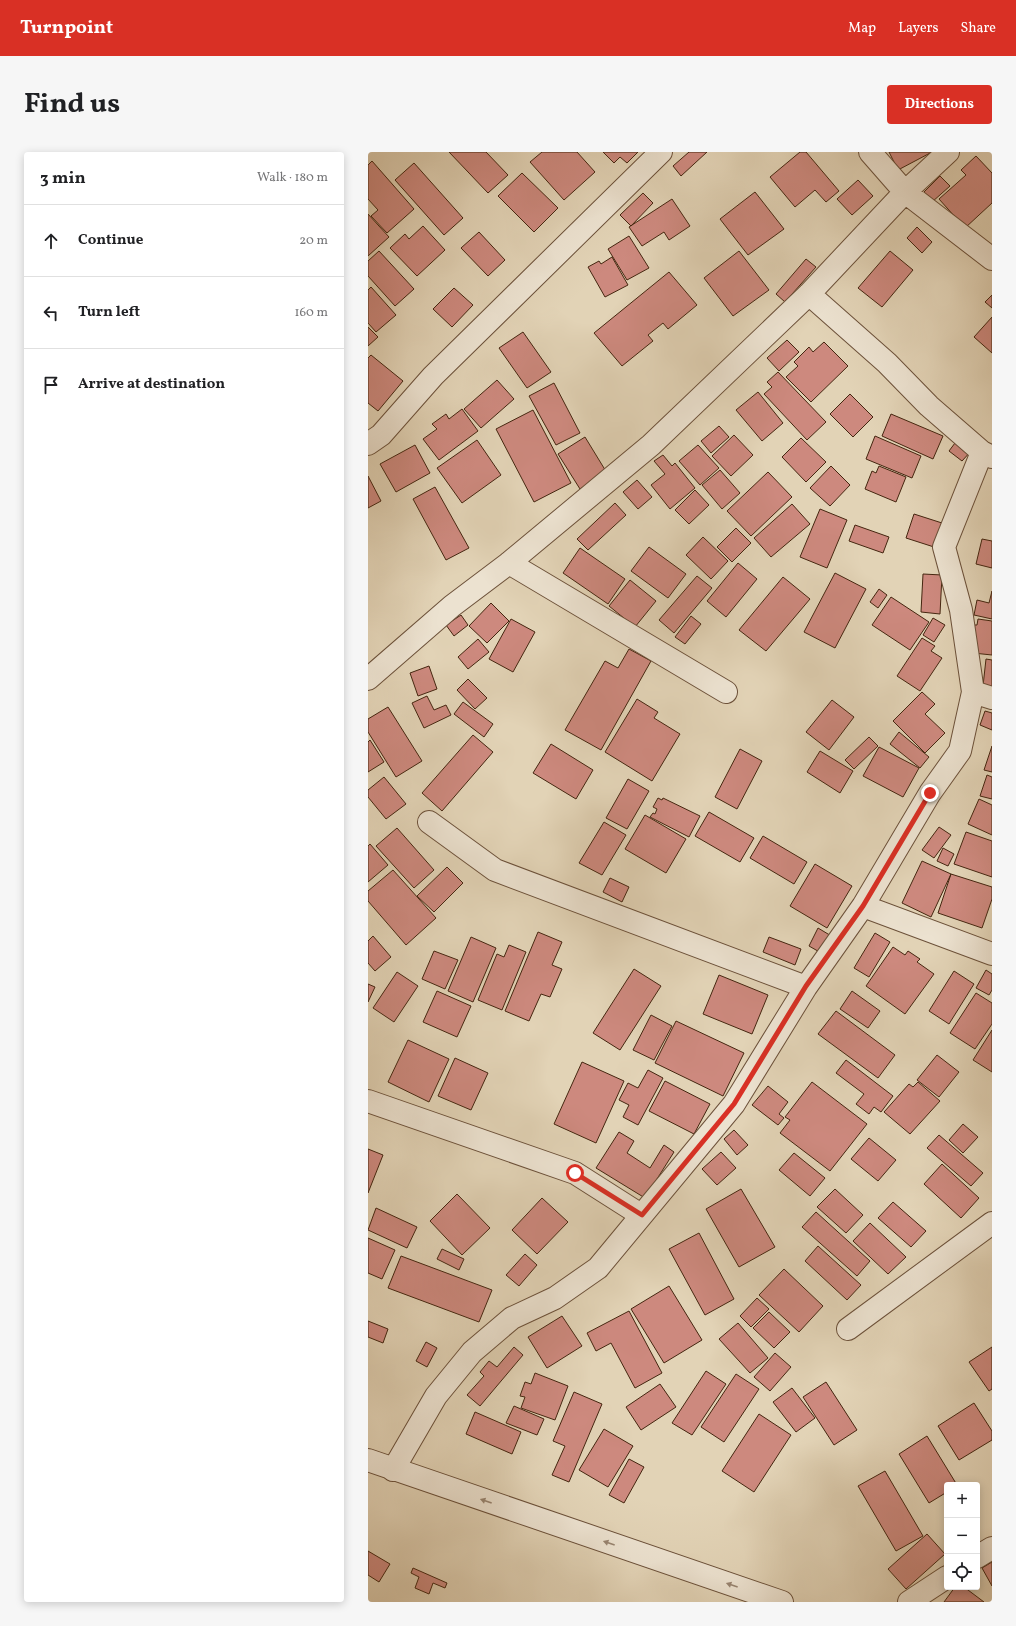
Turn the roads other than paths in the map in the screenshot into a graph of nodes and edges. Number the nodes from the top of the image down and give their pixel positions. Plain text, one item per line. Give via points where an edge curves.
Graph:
1 (661, 152) edge
2 (870, 152) edge
3 (948, 152) edge
4 (905, 192) junction
5 (992, 259) edge
6 (808, 294) junction
7 (368, 444) edge
8 (987, 454) edge
9 (509, 563) junction
10 (368, 679) edge
11 (726, 692) dead end
12 (983, 695) edge
13 (429, 822) dead end
14 (863, 906) junction
15 (992, 954) edge
16 (806, 986) junction
17 (368, 1101) edge
18 (642, 1215) junction
19 (992, 1223) edge
20 (848, 1329) dead end
21 (368, 1460) edge
22 (392, 1470) junction
23 (992, 1548) edge
24 (980, 1555) edge
25 (944, 1579) edge
26 (782, 1602) edge
27 (909, 1602) edge

1 - 7 street via 434,376 381,435
2 - 4 street
3 - 4 street
4 - 5 street
4 - 6 street
6 - 8 street via 887,363 929,406
6 - 9 street via 651,445
8 - 12 street via 944,547
9 - 10 street via 452,606
9 - 11 street
12 - 14 street via 960,751 930,793
13 - 16 street via 495,870
14 - 15 street
14 - 16 street
16 - 18 street via 734,1104
17 - 18 street via 575,1173
18 - 22 street via 598,1268 555,1298 512,1318 472,1352 436,1396
19 - 20 street
21 - 22 street
26 -> 22 street
23 - 24 street
25 - 27 street

